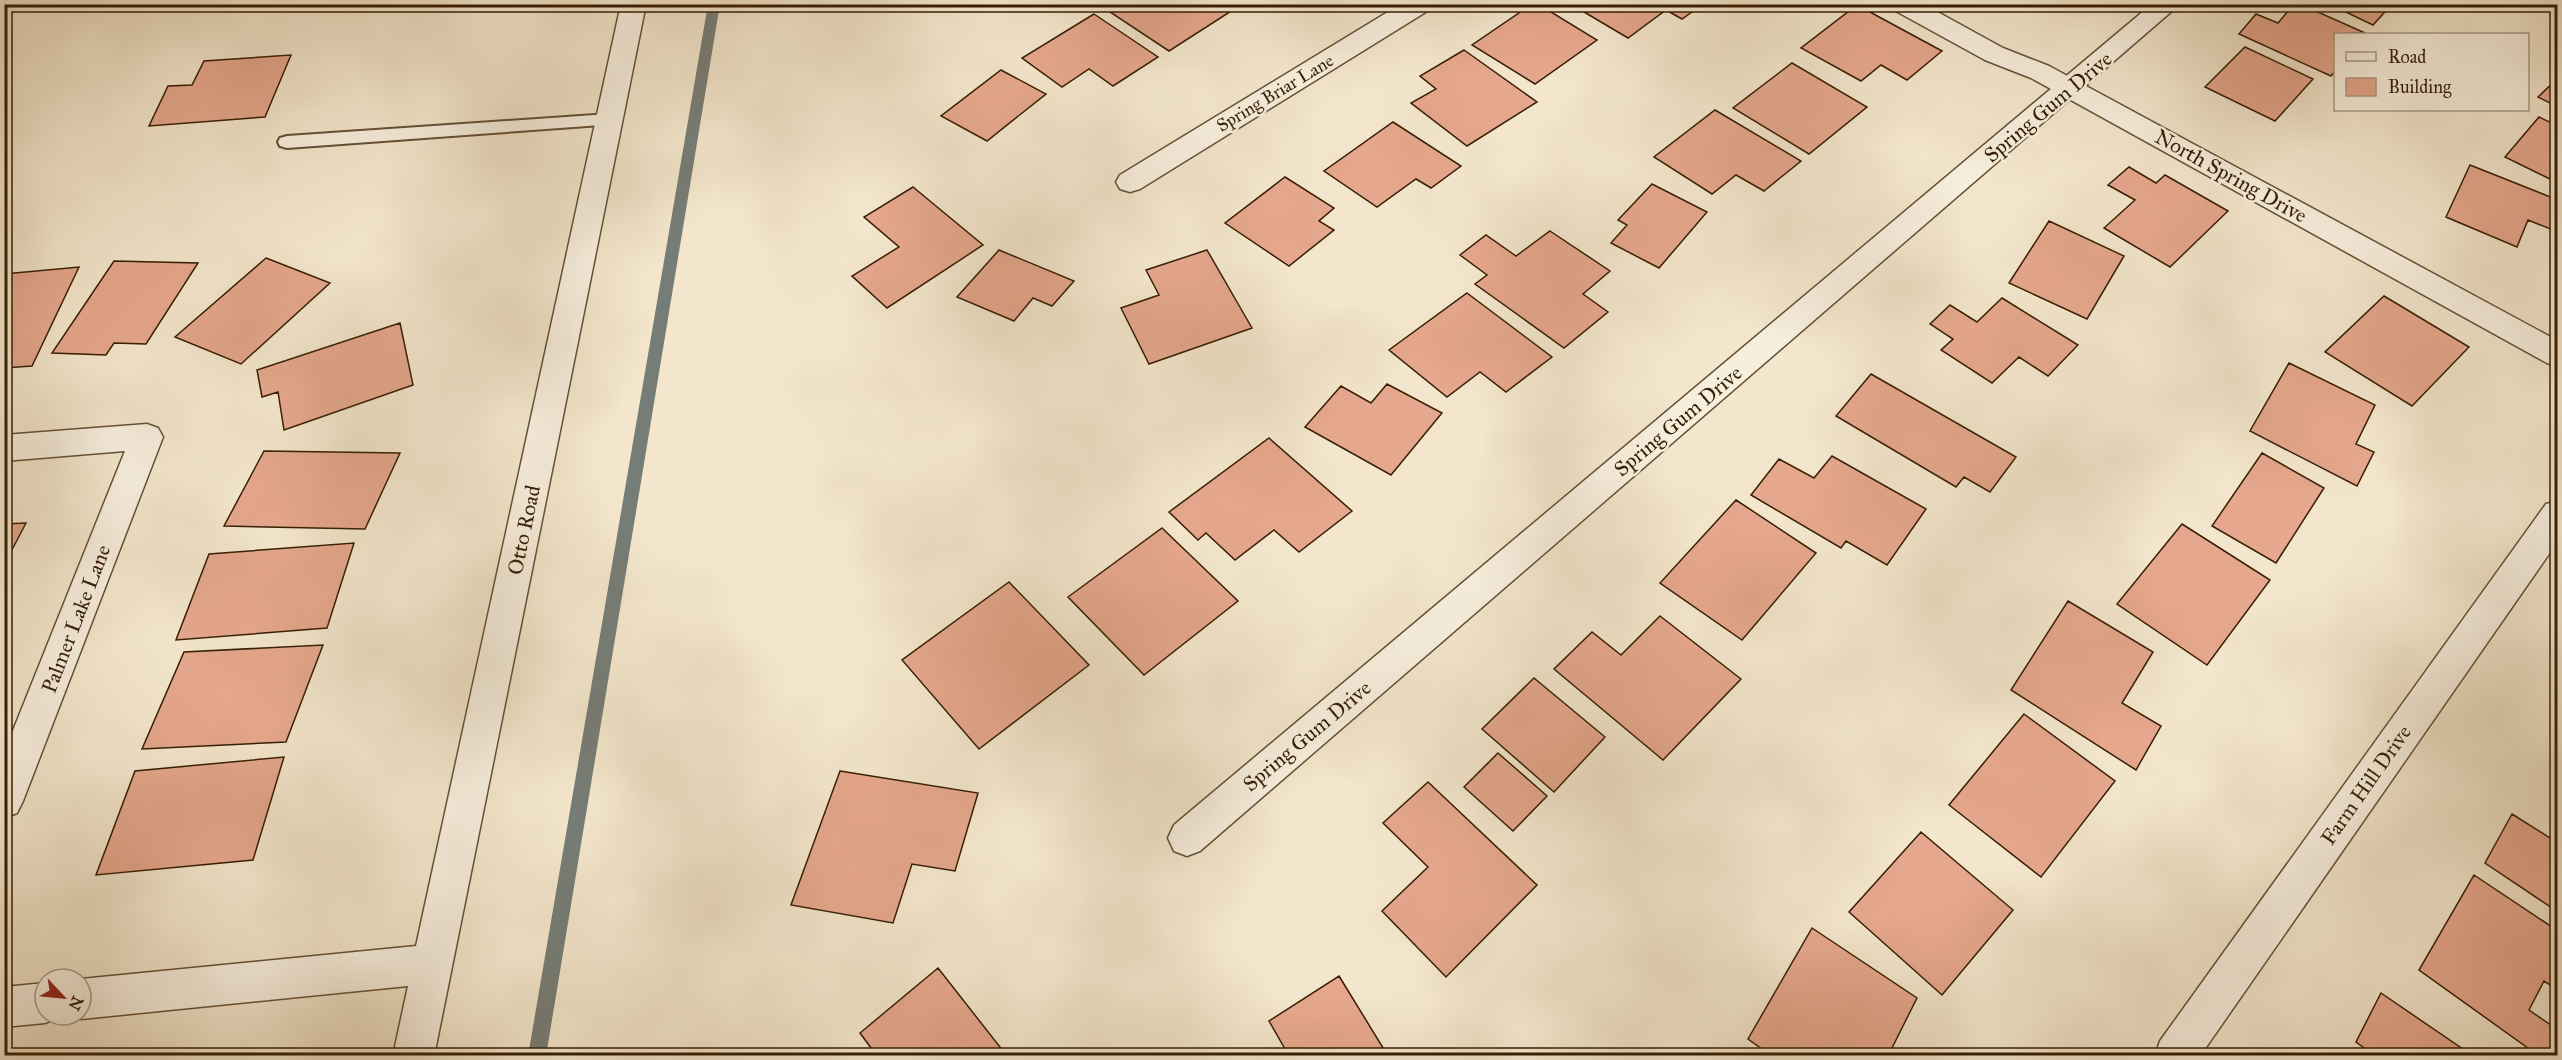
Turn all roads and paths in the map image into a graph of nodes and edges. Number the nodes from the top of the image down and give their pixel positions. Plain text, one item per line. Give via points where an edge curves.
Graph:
1 (634, 4) edge
2 (1420, 4) edge
3 (1902, 4) edge
4 (2168, 4) edge
5 (2070, 88) junction
6 (609, 120) junction
7 (287, 142) dead end
8 (1130, 182) dead end
9 (2558, 355) edge
10 (4, 448) edge
11 (2558, 514) edge
12 (4, 801) edge
13 (1187, 838) dead end
14 (434, 963) junction
15 (93, 998) edge
16 (33, 1004) edge
17 (4, 1007) edge
18 (413, 1056) edge
19 (2175, 1056) edge

1 - 6 street, Otto Road
2 - 8 street, Spring Briar Lane
3 - 5 street, North Spring Drive via 1994,54
4 - 5 street, Spring Gum Drive
5 - 9 street, North Spring Drive
5 - 13 street, Spring Gum Drive
6 - 7 lane
6 - 14 street, Otto Road
10 - 12 street, Palmer Lake Lane via 147,437
11 - 19 street, Farm Hill Drive
14 - 15 street
14 - 18 street, Otto Road
16 - 17 street

